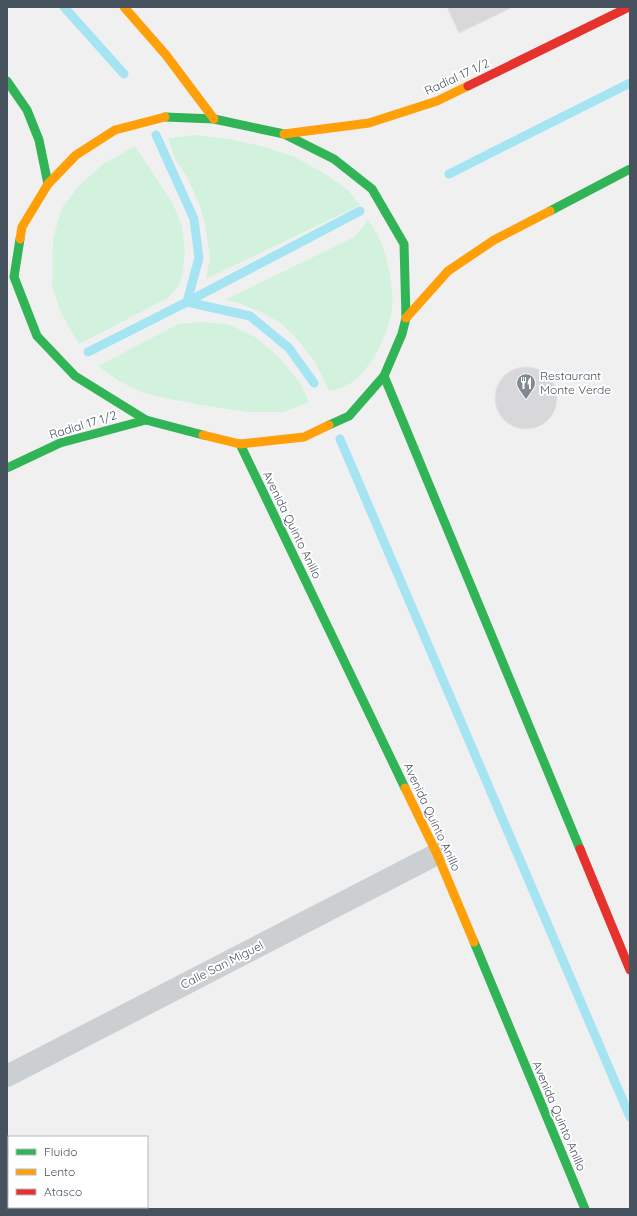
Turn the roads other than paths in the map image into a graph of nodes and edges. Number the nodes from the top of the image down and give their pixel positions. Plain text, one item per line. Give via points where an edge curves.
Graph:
1 (124, 7) edge
2 (629, 7) edge
3 (7, 81) edge
4 (214, 119) junction
5 (284, 134) junction
6 (630, 169) edge
7 (48, 184) junction
8 (14, 277) junction
9 (7, 285) edge
10 (406, 318) junction
11 (384, 376) junction
12 (146, 420) junction
13 (240, 444) junction
14 (7, 468) edge
15 (437, 854) junction
16 (630, 970) edge
17 (7, 1076) edge
18 (585, 1209) edge

1 - 4 main road via 166,55
2 - 5 main road, Radial 17 1/2 via 437,101 369,123
3 - 7 main road via 27,110 39,140
4 - 5 main road
4 - 7 main road via 165,117 115,130 76,155
5 - 10 main road via 334,159 372,189 404,244
6 - 10 main road via 494,240 448,271
7 - 8 main road via 22,227
8 - 9 main road
8 - 12 main road via 37,336 75,376
10 - 11 main road
11 - 13 main road via 349,416 304,437
11 - 16 main road
12 - 13 main road
12 - 14 main road, Radial 17 1/2 via 60,443
13 - 15 main road, Avenida Quinto Anillo
15 - 17 street, Calle San Miguel
15 - 18 main road, Avenida Quinto Anillo

